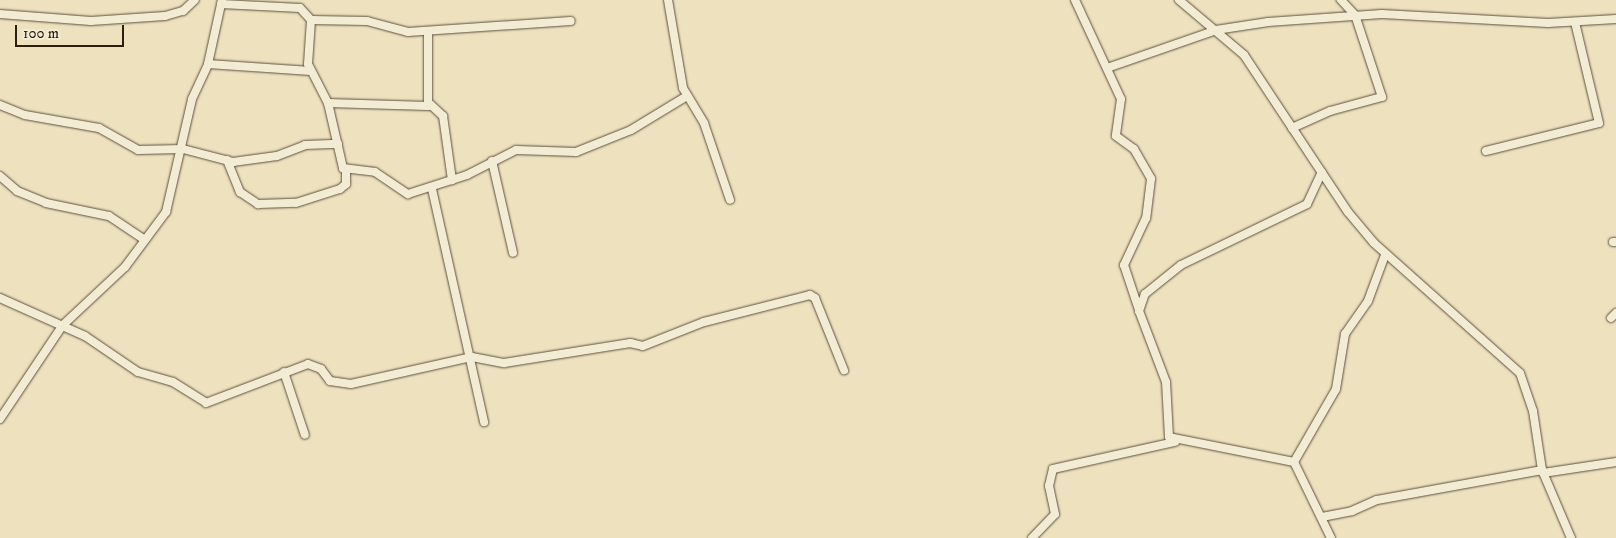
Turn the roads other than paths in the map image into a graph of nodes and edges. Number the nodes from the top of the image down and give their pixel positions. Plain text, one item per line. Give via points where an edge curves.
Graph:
1 (195, 0) edge
2 (668, 0) edge
3 (1075, 0) edge
4 (1180, 0) edge
5 (1341, 0) edge
6 (222, 2) edge
7 (0, 14) edge
8 (1356, 15) junction
9 (1616, 19) edge
10 (311, 20) junction
11 (572, 21) dead end
12 (1575, 22) junction
13 (1216, 30) junction
14 (428, 33) junction
15 (208, 64) junction
16 (1110, 67) junction
17 (311, 71) junction
18 (687, 96) junction
19 (328, 103) junction
20 (430, 104) junction
21 (0, 105) edge
22 (1292, 128) junction
23 (338, 144) junction
24 (183, 150) junction
25 (1486, 151) dead end
26 (227, 160) junction
27 (492, 161) junction
28 (346, 170) junction
29 (1322, 172) junction
30 (0, 176) edge
31 (452, 180) junction
32 (432, 189) junction
33 (730, 200) dead end
34 (145, 240) junction
35 (513, 253) dead end
36 (1385, 255) junction
37 (0, 298) edge
38 (1139, 311) junction
39 (63, 325) junction
40 (472, 357) junction
41 (844, 370) dead end
42 (284, 372) junction
43 (0, 419) edge
44 (484, 422) dead end
45 (305, 435) dead end
46 (1175, 442) junction
47 (1294, 462) junction
48 (1616, 462) edge
49 (1542, 472) junction
50 (1322, 517) junction
51 (1032, 538) edge
52 (1331, 538) edge
53 (1571, 538) edge

1 - 7 street via 174,15 91,21
2 - 18 street
3 - 16 street
4 - 13 street
5 - 8 street
6 - 10 street via 300,8
6 - 15 street
8 - 12 street
8 - 13 street
8 - 22 street via 1382,97 1330,111
9 - 12 street
10 - 14 street via 367,21
10 - 17 street via 307,55
11 - 14 street
12 - 25 street via 1599,123
13 - 16 street
13 - 22 street via 1255,69
14 - 20 street
15 - 17 street
15 - 24 street via 192,99
16 - 38 street via 1121,98 1116,136 1134,149 1151,179 1146,218 1124,265
17 - 19 street
18 - 27 street via 631,130 576,152 531,148
18 - 33 street via 704,123
19 - 20 street
19 - 23 street
20 - 31 street via 443,116
21 - 24 street via 25,115 99,128 138,150
22 - 29 street
23 - 26 street via 305,145 277,156
23 - 28 street
24 - 26 street
24 - 34 street via 166,212
26 - 28 street via 240,192 258,204 296,203 340,189 346,184
27 - 31 street
27 - 35 street
28 - 32 street via 375,172 408,194
29 - 36 street
29 - 38 street via 1307,204 1181,265 1145,294
30 - 34 street via 17,191 46,204 109,216
31 - 32 street
32 - 40 street
34 - 39 street via 125,267
36 - 47 street via 1368,301 1345,334 1336,389
36 - 49 street via 1520,373 1532,411
37 - 39 street
38 - 46 street via 1166,382 1166,432
39 - 42 street via 138,372 172,382 206,403
39 - 43 street
40 - 41 street via 504,363 630,344 643,346 704,322 810,295 815,298
40 - 42 street via 350,384 330,381 314,365
40 - 44 street
42 - 45 street
46 - 47 street
46 - 51 street via 1053,469 1049,486 1055,514
47 - 50 street
48 - 49 street
49 - 50 street via 1377,500 1352,511
49 - 53 street
50 - 52 street

